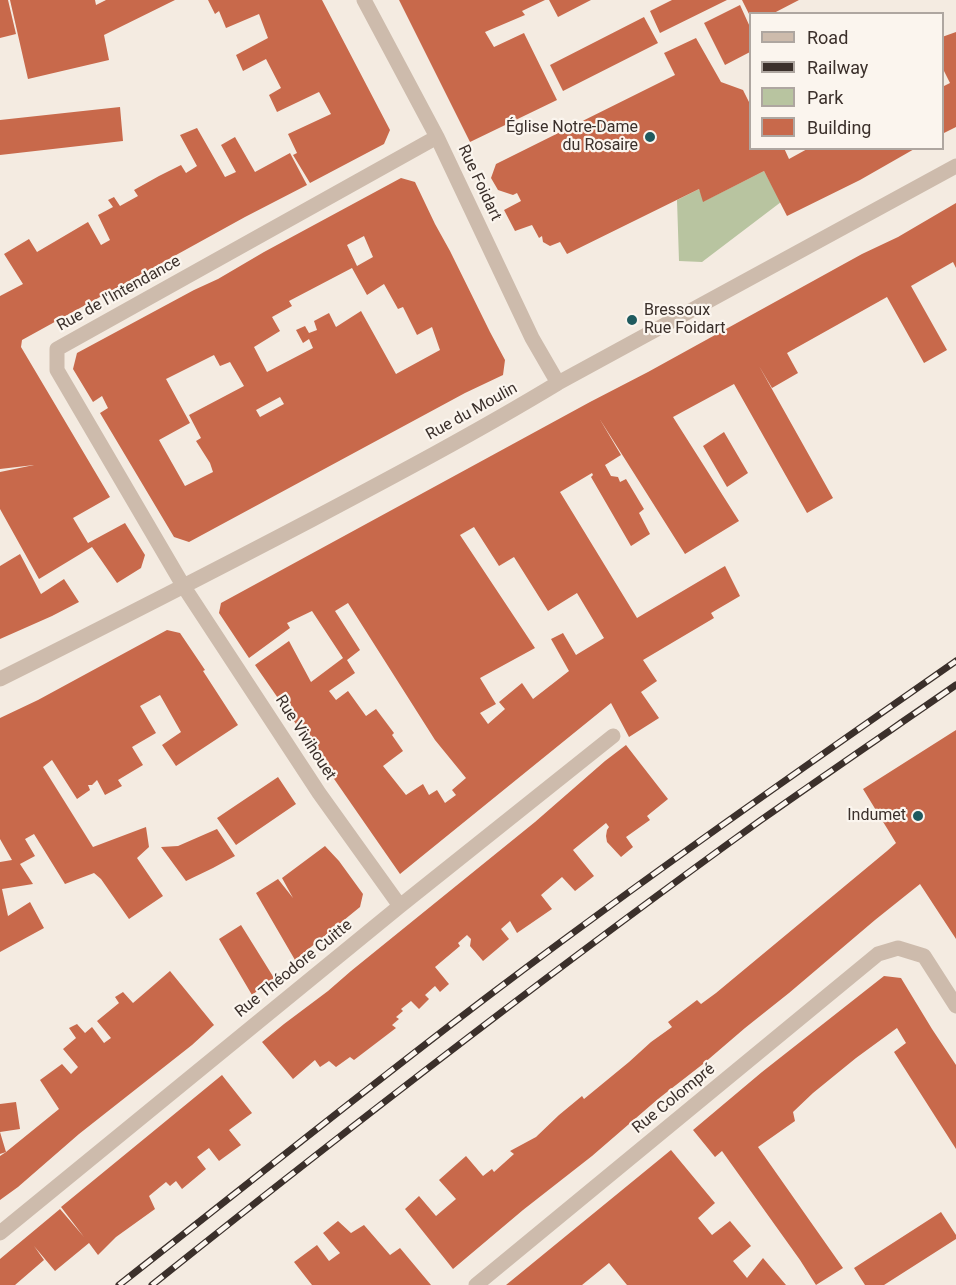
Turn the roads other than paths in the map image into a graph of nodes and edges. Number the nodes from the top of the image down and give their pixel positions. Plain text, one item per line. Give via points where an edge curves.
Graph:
1 (364, 0) edge
2 (437, 137) junction
3 (956, 166) edge
4 (558, 383) junction
5 (184, 587) junction
6 (0, 679) edge
7 (613, 736) dead end
8 (400, 906) junction
9 (956, 1006) edge
10 (0, 1233) edge
11 (476, 1285) edge

1 - 2 street, Rue Foidart
2 - 4 street, Rue Foidart via 532,338
2 - 5 street, Rue de l'Intendance via 57,349 57,370
3 - 4 street, Rue du Moulin
4 - 5 street, Rue du Moulin via 387,480
5 - 6 street, Rue du Moulin
5 - 8 street, Rue Vivihouet via 319,793
7 - 8 street, Rue Théodore Cuitte
8 - 10 street, Rue Théodore Cuitte
9 - 11 street, Rue Colompré via 924,956 898,948 878,954

